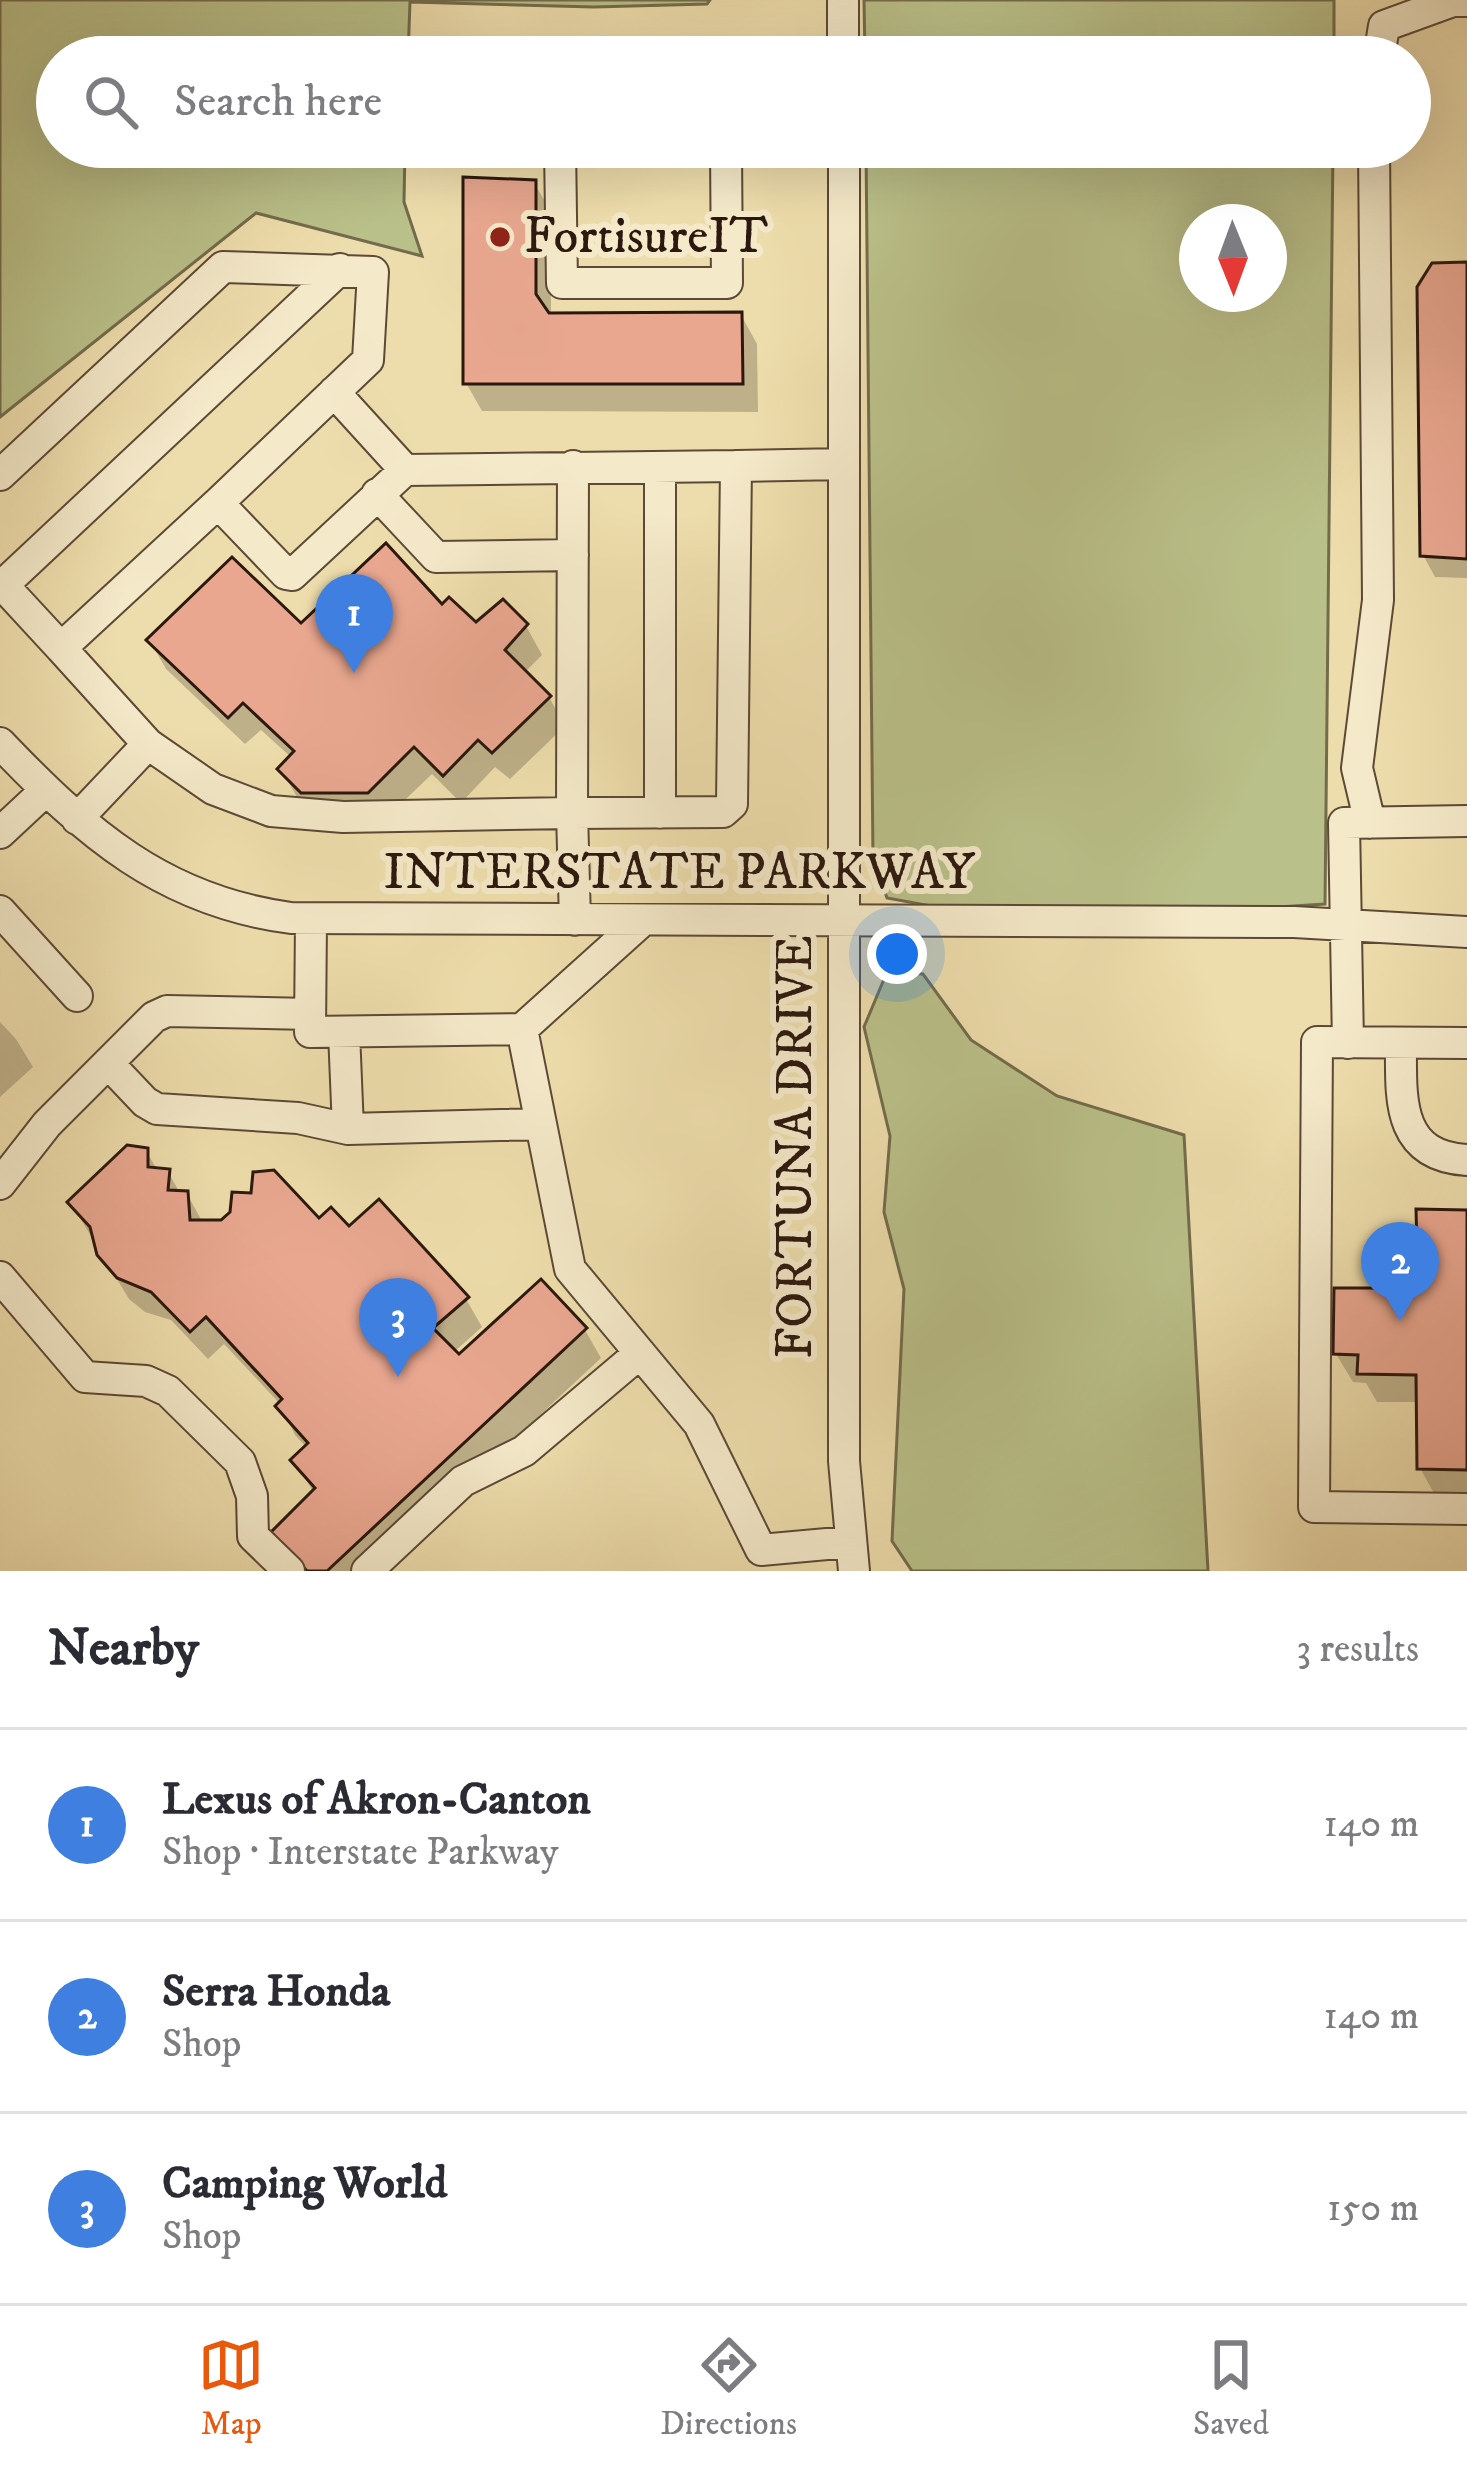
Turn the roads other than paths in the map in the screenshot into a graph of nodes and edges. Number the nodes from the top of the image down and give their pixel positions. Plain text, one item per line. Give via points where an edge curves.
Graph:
1 (843, 0) edge
2 (1467, 1) edge
3 (843, 36) edge
4 (1382, 36) edge
5 (560, 168) edge
6 (726, 168) edge
7 (844, 168) edge
8 (1374, 168) edge
9 (340, 268) junction
10 (334, 392) junction
11 (844, 464) junction
12 (573, 466) junction
13 (736, 466) junction
14 (660, 467) junction
15 (405, 470) junction
16 (0, 475) edge
17 (377, 494) junction
18 (218, 503) junction
19 (573, 555) junction
20 (1, 584) edge
21 (62, 648) junction
22 (0, 743) edge
23 (148, 744) junction
24 (46, 791) junction
25 (572, 813) junction
26 (660, 813) junction
27 (76, 819) junction
28 (1467, 821) edge
29 (1370, 823) junction
30 (0, 832) edge
31 (0, 911) edge
32 (1467, 916) edge
33 (311, 920) junction
34 (574, 920) junction
35 (643, 920) junction
36 (845, 920) junction
37 (1346, 924) junction
38 (1415, 928) junction
39 (1467, 932) edge
40 (77, 996) dead end
41 (310, 1014) junction
42 (521, 1029) junction
43 (344, 1031) junction
44 (1348, 1043) junction
45 (1401, 1043) junction
46 (1467, 1043) edge
47 (108, 1064) junction
48 (541, 1124) junction
49 (348, 1130) junction
50 (1467, 1160) edge
51 (0, 1184) edge
52 (0, 1277) edge
53 (640, 1353) junction
54 (1467, 1510) edge
55 (851, 1556) edge
56 (289, 1571) edge
57 (368, 1571) edge

1 - 3 street
2 - 4 street via 1384,26
5 - 6 street via 562,283 727,283
7 - 11 street, FORTUNA DRIVE
8 - 29 street via 1378,600 1358,768
9 - 10 street via 373,272 370,354
9 - 16 street via 223,267
9 - 20 street
10 - 15 street
10 - 18 street
11 - 13 street
11 - 36 street, FORTUNA DRIVE
12 - 14 street
12 - 15 street
12 - 19 street
13 - 14 street
13 - 26 street via 732,803 723,812
14 - 26 street
15 - 17 street
17 - 18 street via 292,575
17 - 19 street via 436,557
18 - 21 street
19 - 25 street
20 - 21 street
21 - 23 street
22 - 24 street, INTERSTATE PARKWAY
23 - 25 street via 213,789 272,811
23 - 27 street
24 - 27 street, INTERSTATE PARKWAY
24 - 30 street
25 - 26 street
25 - 34 street
27 - 33 street, INTERSTATE PARKWAY via 130,861 210,900
28 - 29 street
29 - 37 street via 1344,823
31 - 40 street
32 - 38 street, INTERSTATE PARKWAY
33 - 34 street, INTERSTATE PARKWAY
33 - 41 street
34 - 35 street, INTERSTATE PARKWAY
35 - 36 street, INTERSTATE PARKWAY
35 - 42 street
36 - 37 street, INTERSTATE PARKWAY
36 - 55 street, FORTUNA DRIVE via 844,1461
37 - 38 street, INTERSTATE PARKWAY
37 - 44 street
38 - 39 street, INTERSTATE PARKWAY
41 - 43 street via 310,1032
41 - 47 street via 167,1011
42 - 43 street
42 - 48 street
43 - 49 street
44 - 45 street
44 - 54 street via 1317,1042 1314,1507
45 - 46 street
45 - 50 street via 1401,1100 1412,1133 1441,1158
47 - 49 street via 158,1109 298,1118
47 - 51 street
48 - 49 street
48 - 53 street via 570,1269
52 - 56 street via 85,1377 146,1381 168,1391 240,1462 253,1536
53 - 55 street via 699,1424 761,1550
53 - 57 street via 524,1451 463,1481

